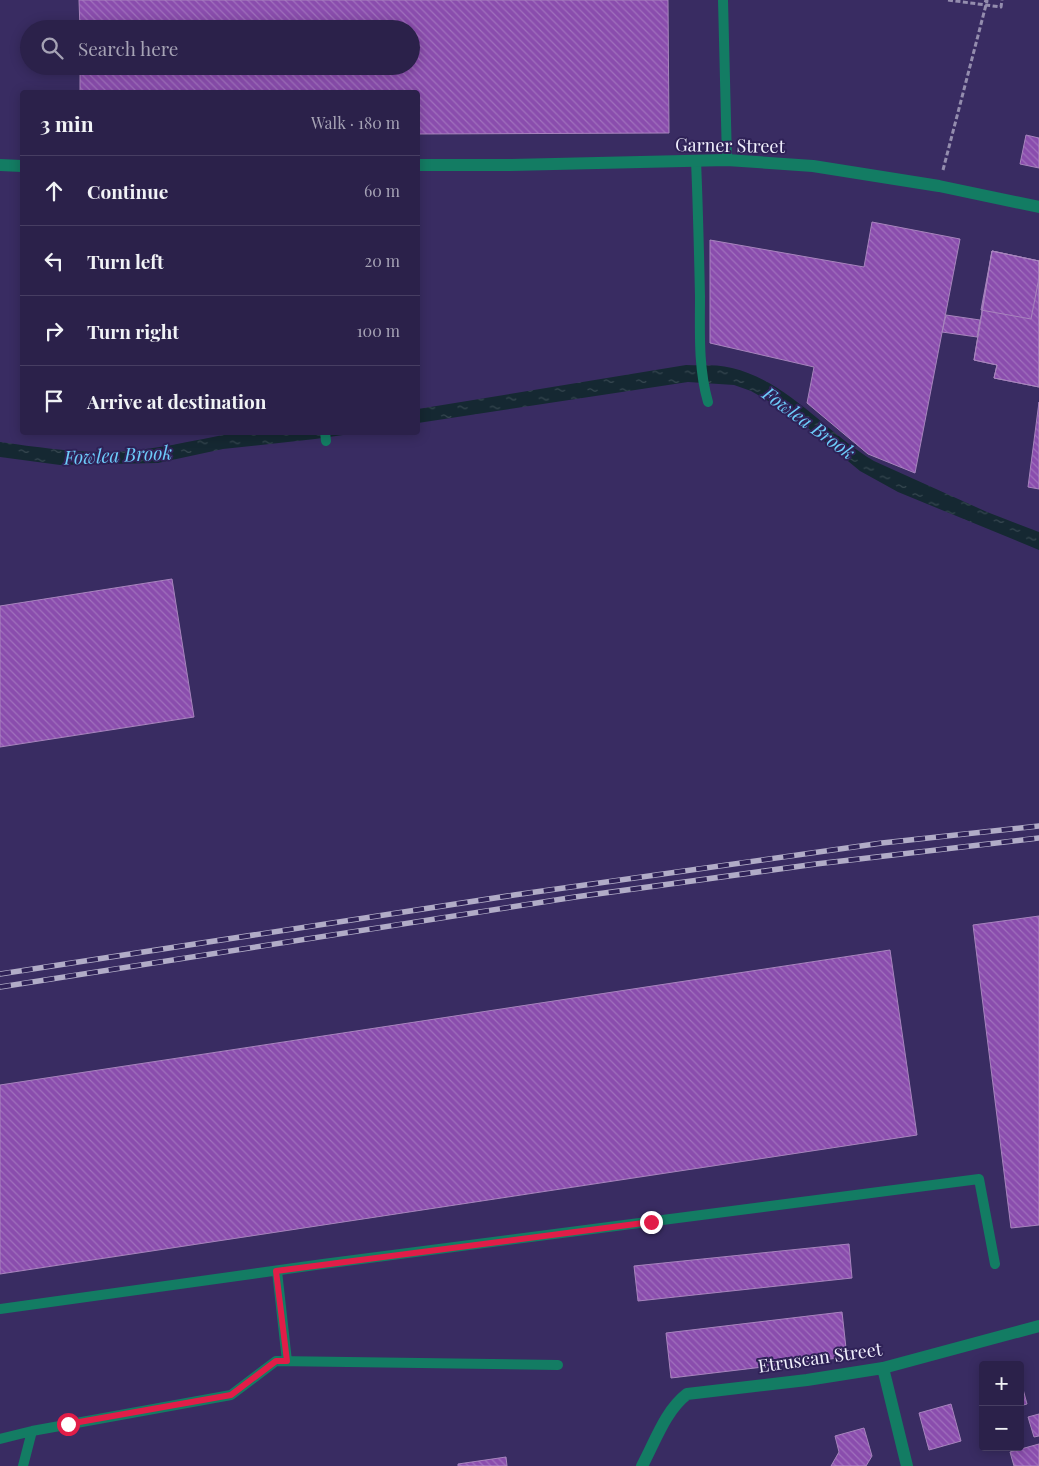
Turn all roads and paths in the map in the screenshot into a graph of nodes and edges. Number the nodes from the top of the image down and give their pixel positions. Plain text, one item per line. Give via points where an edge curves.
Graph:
1 (723, 0) edge
2 (948, 0) edge
3 (982, 0) edge
4 (1002, 0) edge
5 (727, 160) junction
6 (696, 162) junction
7 (0, 165) edge
8 (420, 165) edge
9 (20, 166) edge
10 (938, 186) junction
11 (1039, 206) edge
12 (708, 402) dead end
13 (995, 1264) dead end
14 (276, 1271) junction
15 (0, 1309) edge
16 (1039, 1326) edge
17 (287, 1361) junction
18 (558, 1365) dead end
19 (883, 1368) junction
20 (32, 1431) junction
21 (0, 1439) edge
22 (23, 1466) edge
23 (642, 1466) edge
24 (907, 1466) edge

1 - 5 lane
2 - 4 path, bridge via 1000,7
3 - 10 path via 986,1
5 - 6 street, Garner Street
5 - 10 street, Garner Street via 813,166
6 - 8 street, Garner Street
6 - 12 lane via 700,358
7 - 9 street
10 - 11 street, Garner Street
13 - 14 lane via 979,1179
14 - 15 lane
14 - 17 lane
16 - 19 street, Etruscan Street
17 - 18 lane
17 - 20 lane via 276,1361 231,1395
19 - 23 street, Etruscan Street via 687,1394 672,1410
19 - 24 street
20 - 21 lane
20 - 22 lane

